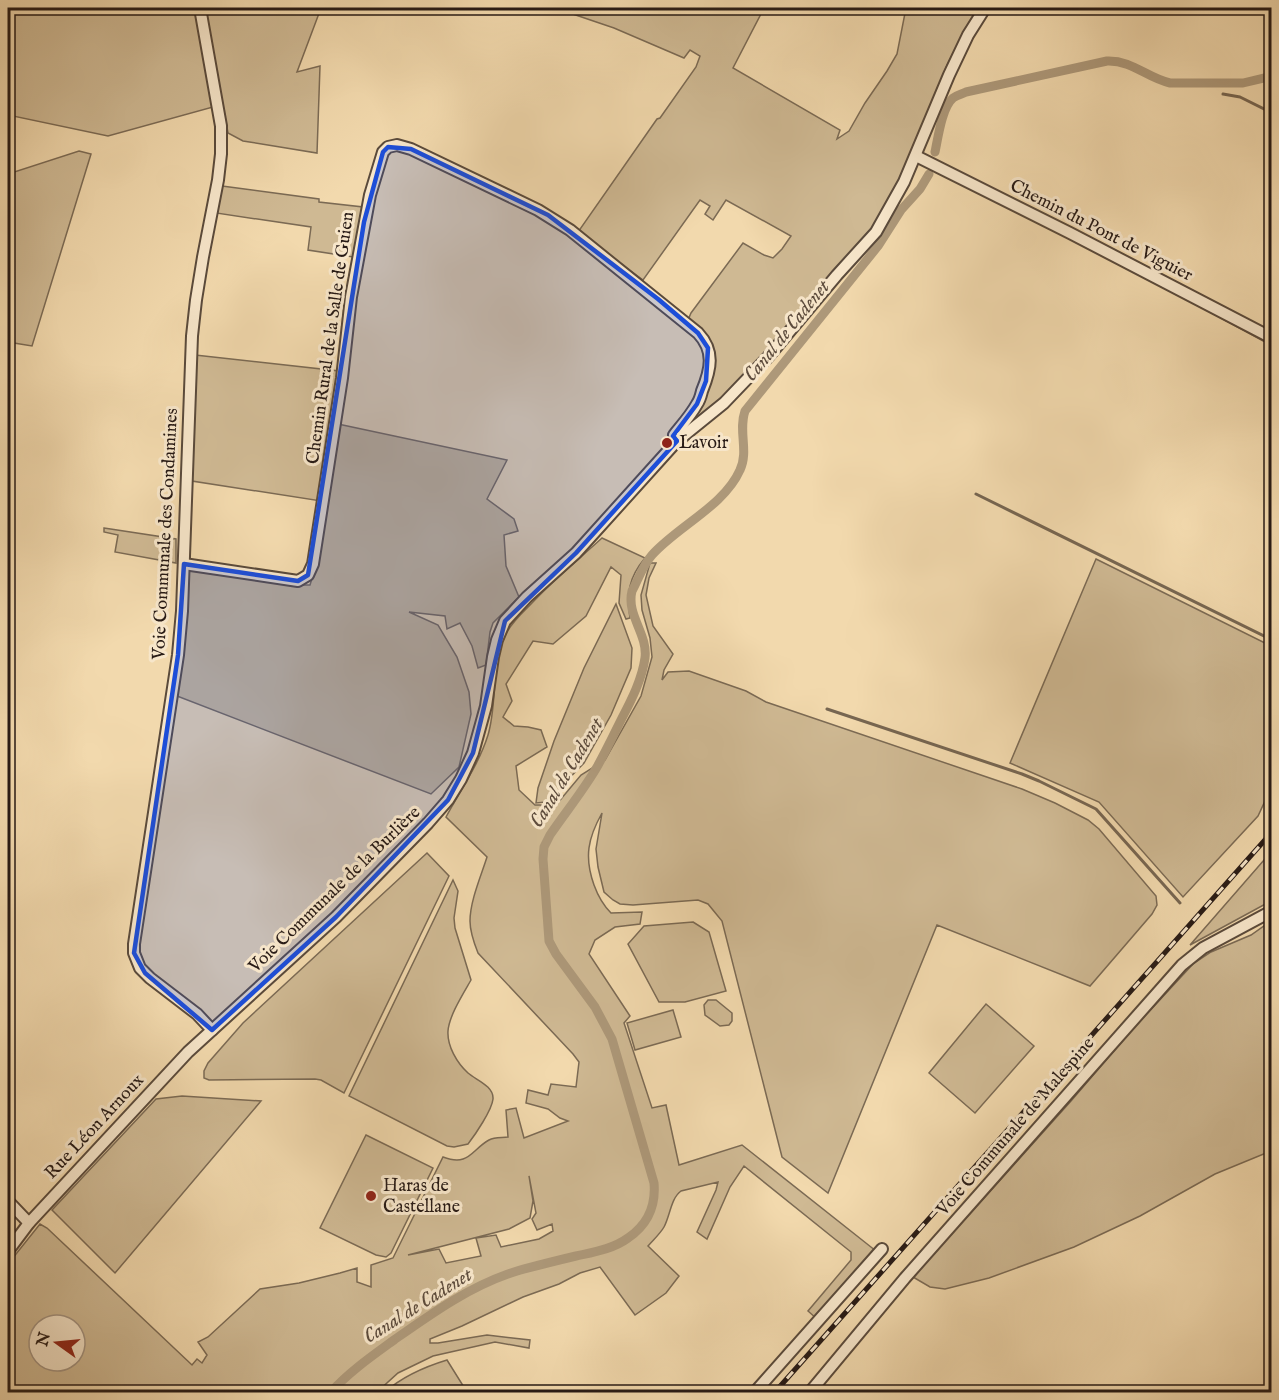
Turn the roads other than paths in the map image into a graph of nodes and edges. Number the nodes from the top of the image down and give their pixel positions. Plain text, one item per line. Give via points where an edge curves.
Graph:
1 (200, 8) edge
2 (985, 8) edge
3 (915, 156) junction
4 (1272, 338) edge
5 (677, 441) junction
6 (184, 564) junction
7 (1272, 911) edge
8 (212, 1030) junction
9 (8, 1201) edge
10 (29, 1223) junction
11 (882, 1249) dead end
12 (8, 1251) edge
13 (755, 1392) edge
14 (810, 1392) edge

1 - 6 street, Voie Communale des Condamines via 221,126 221,154 192,336
2 - 3 street, Voie Communale de la Burlière via 968,34
3 - 4 street, Chemin du Pont de Viguier
3 - 5 street, Voie Communale de la Burlière via 876,232 724,404
5 - 6 street, Chemin Rural de la Salle de Guien via 674,435 697,404 706,381 710,356 704,339 548,215 411,149 388,147 383,152 364,222 320,524 308,575 298,581
5 - 8 street, Voie Communale de la Burlière via 576,553 505,621 497,640 473,753 448,800 336,917
6 - 8 street, Voie Communale des Condamines via 178,655 134,953 145,973
7 - 14 street, Voie Communale de Malespine via 1203,948 1182,965 905,1278
8 - 10 street, Rue Léon Arnoux
9 - 10 street
10 - 12 street, Rue Léon Arnoux
11 - 13 street

